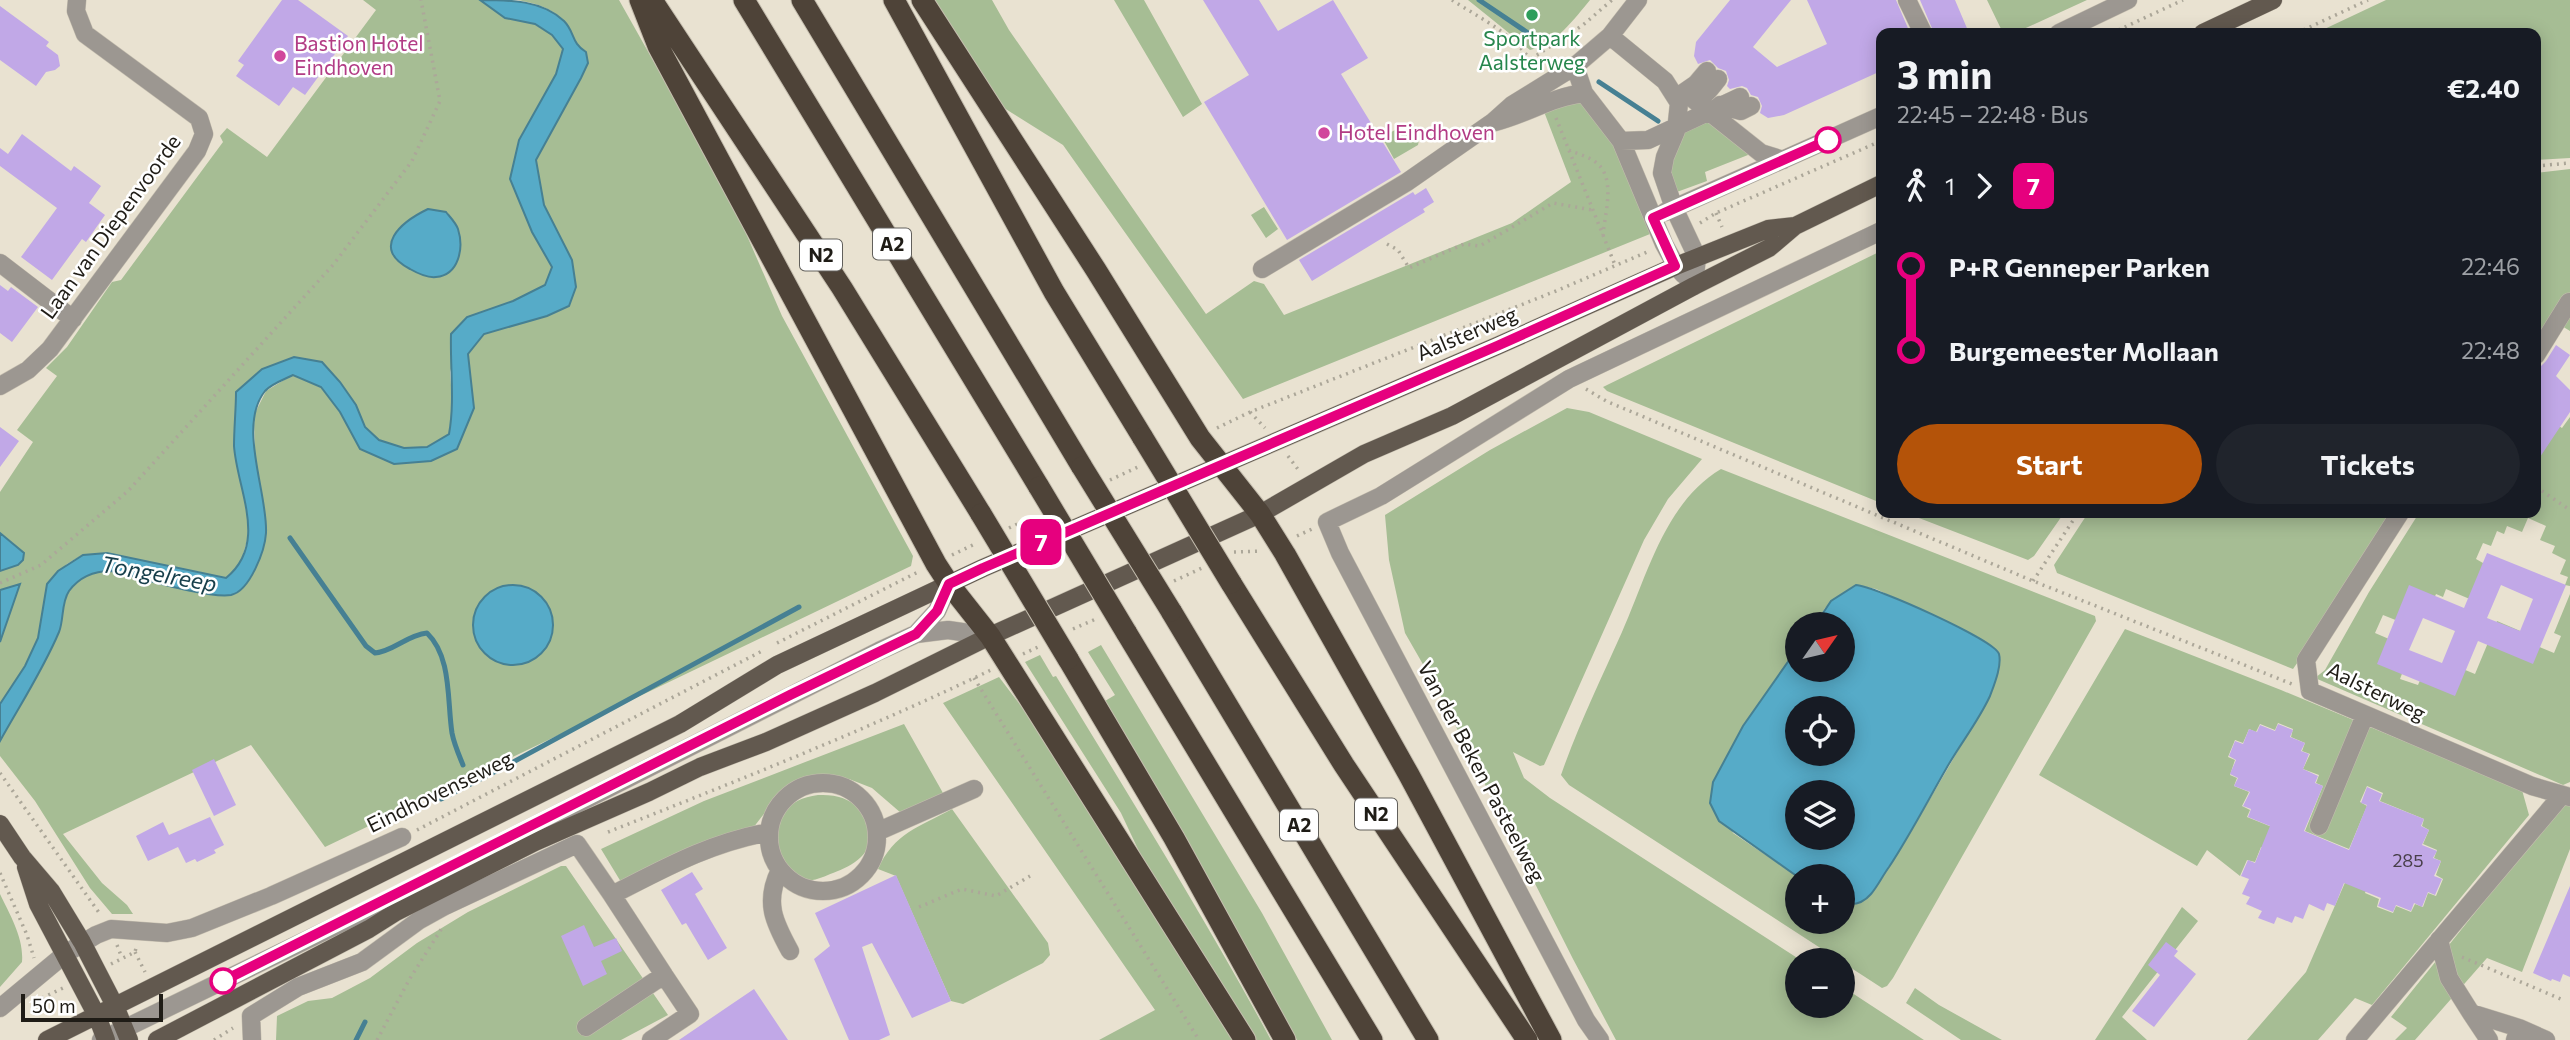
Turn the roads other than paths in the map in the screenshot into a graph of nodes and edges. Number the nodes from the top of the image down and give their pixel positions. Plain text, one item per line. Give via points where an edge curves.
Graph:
1 (77, 0) edge
2 (640, 0) edge
3 (652, 0) edge
4 (744, 0) edge
5 (802, 0) edge
6 (894, 0) edge
7 (922, 0) edge
8 (1639, 0) edge
9 (1908, 0) edge
10 (2128, 0) edge
11 (2273, 0) edge
12 (1921, 28) edge
13 (2069, 28) edge
14 (2214, 28) edge
15 (1610, 36) junction
16 (1575, 66) junction
17 (1713, 75) dead end
18 (1546, 93) junction
19 (1584, 93) junction
20 (1683, 94) junction
21 (1745, 101) dead end
22 (1714, 108) junction
23 (1876, 118) edge
24 (1678, 125) junction
25 (1620, 141) junction
26 (1783, 160) junction
27 (1876, 186) edge
28 (1674, 208) junction
29 (1653, 218) junction
30 (1795, 226) junction
31 (1876, 233) edge
32 (1697, 257) junction
33 (0, 263) edge
34 (1675, 266) junction
35 (1262, 269) dead end
36 (1694, 286) junction
37 (2569, 302) edge
38 (73, 319) junction
39 (2541, 347) edge
40 (1569, 379) junction
41 (1512, 383) junction
42 (0, 386) edge
43 (1220, 464) junction
44 (1260, 514) junction
45 (2397, 518) edge
46 (1327, 522) joint
47 (949, 584) junction
48 (916, 634) junction
49 (990, 636) junction
50 (2365, 715) junction
51 (974, 789) dead end
52 (2566, 796) edge
53 (0, 824) edge
54 (2319, 826) dead end
55 (879, 831) junction
56 (769, 832) junction
57 (402, 837) road end
58 (22, 857) junction
59 (780, 870) junction
60 (612, 895) junction
61 (82, 942) junction
62 (2440, 944) junction
63 (790, 951) dead end
64 (65, 954) junction
65 (664, 975) junction
66 (115, 1006) junction
67 (0, 1009) edge
68 (2471, 1013) junction
69 (97, 1016) junction
70 (586, 1027) dead end
71 (127, 1034) edge
72 (2517, 1034) edge
73 (104, 1039) edge
74 (47, 1040) edge
75 (157, 1040) edge
76 (252, 1040) edge
77 (651, 1040) edge
78 (1245, 1040) edge
79 (1285, 1040) edge
80 (1372, 1040) edge
81 (1428, 1040) edge
82 (1527, 1040) edge
83 (1551, 1040) edge
84 (1600, 1040) edge
85 (2355, 1040) edge
86 (2489, 1040) edge
87 (2546, 1040) edge

1 - 38 street, Laan van Diepenvoorde via 85,34 199,118 204,135 197,151
2 - 47 highway, N2 via 658,46
3 - 79 highway, N2, bridge via 842,288 981,514 1180,849
4 - 80 highway, A2, bridge
5 - 81 highway, A2, bridge
6 - 82 highway, N2, bridge via 1054,292 1231,583 1344,765
7 - 43 highway
8 - 15 street
9 - 12 street
10 - 13 street
11 - 14 main road
15 - 16 street
15 - 20 street
16 - 18 street
16 - 19 street
17 - 20 street via 1705,96
18 - 19 street
18 - 35 street via 1518,116 1493,122 1407,182
19 - 25 street
20 - 22 street
20 - 24 street
21 - 22 street via 1741,111
22 - 24 street
22 - 26 street via 1761,153
23 - 26 street
24 - 25 street via 1648,140
24 - 28 street via 1662,173
25 - 29 street
26 - 28 street
27 - 30 main road, Aalsterweg
28 - 29 street
28 - 32 street
29 - 34 street
30 - 32 main road, Aalsterweg via 1768,229
30 - 36 main road, Aalsterweg via 1769,248
31 - 40 street, Aalsterweg
32 - 34 main road, Aalsterweg
32 - 36 street
33 - 38 street
34 - 36 street
34 - 43 main road, Aalsterweg
36 - 41 main road, Aalsterweg
37 - 39 street
38 - 42 street, Laan van Diepenvoorde via 28,370
40 - 41 street, Aalsterweg via 1547,377
40 - 46 street, Aalsterweg via 1400,484
41 - 44 main road, Aalsterweg via 1452,416 1364,453
43 - 44 highway
43 - 47 main road, Aalsterweg
44 - 49 main road, Aalsterweg
44 - 83 highway, N2 via 1409,775
45 - 50 street, Aalsterweg via 2306,660 2310,691
46 - 84 street, Van der Beken Pasteelweg
47 - 48 street via 937,611
47 - 49 highway
47 - 66 main road, Aalsterweg via 777,666 680,724
48 - 49 street via 948,630
48 - 71 street
49 - 75 main road, Aalsterweg via 766,742 534,842
49 - 78 highway
50 - 52 street, Aalsterweg
50 - 54 street
51 - 55 street
52 - 62 street
53 - 58 main road
55 - 56 street via 864,799 832,784 809,785 793,792 779,805
55 - 59 street via 877,853 861,876 828,891 800,888
56 - 59 street via 773,861
56 - 60 street via 690,855
57 - 61 street, Eindhovenseweg via 192,928 167,933 111,929
58 - 61 main road via 51,891
58 - 64 main road via 38,904
59 - 63 street via 772,886 771,904
60 - 65 street
60 - 76 street via 577,844 445,906 362,962 298,987 251,1016
61 - 64 street, Eindhovenseweg
61 - 66 main road
62 - 68 street via 2449,978
62 - 85 street
64 - 67 street, Eindhovenseweg
64 - 69 main road
65 - 70 street
65 - 77 street via 690,1014
66 - 69 main road
66 - 71 main road
68 - 72 street
68 - 86 street
69 - 73 main road
69 - 74 main road
71 - 73 street
72 - 87 street

